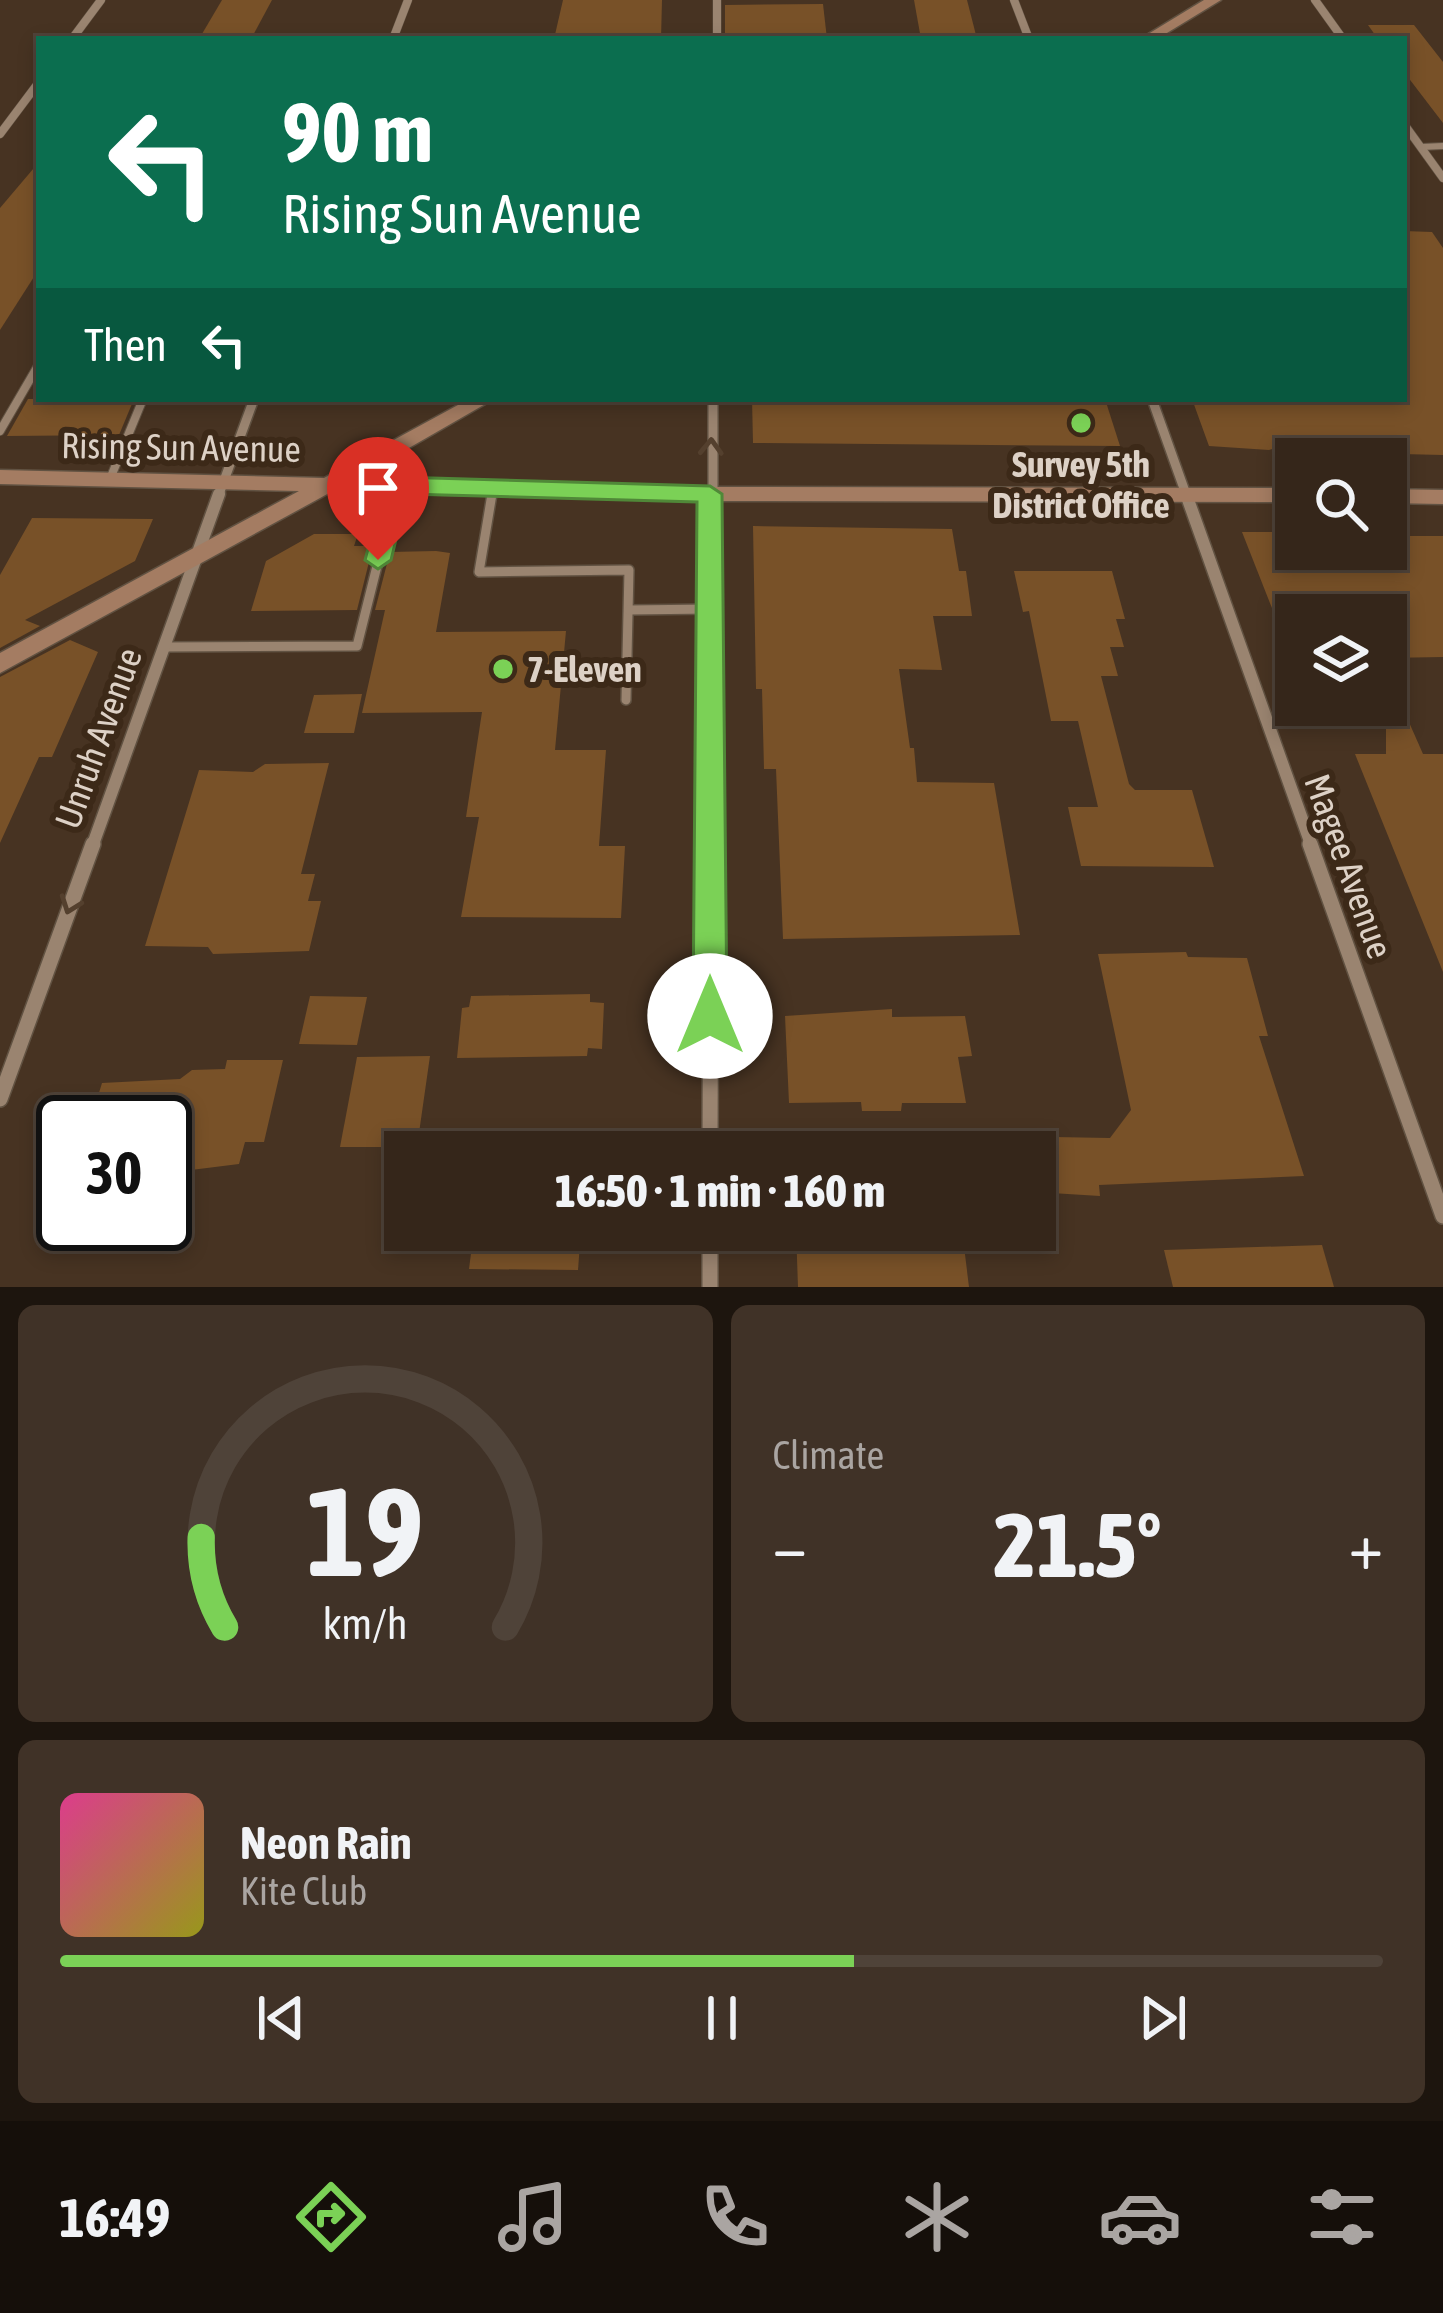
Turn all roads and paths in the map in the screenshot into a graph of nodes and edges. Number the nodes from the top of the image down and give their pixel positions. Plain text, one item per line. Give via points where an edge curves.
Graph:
1 (101, 0) edge
2 (408, 0) edge
3 (717, 0) edge
4 (1014, 0) edge
5 (1214, 0) edge
6 (1315, 0) edge
7 (74, 36) edge
8 (394, 36) edge
9 (717, 36) edge
10 (1027, 36) edge
11 (1152, 36) edge
12 (1341, 36) edge
13 (36, 86) edge
14 (1407, 128) edge
15 (0, 134) edge
16 (1443, 146) edge
17 (1421, 147) junction
18 (1443, 178) edge
19 (36, 369) edge
20 (142, 402) edge
21 (253, 402) edge
22 (479, 402) edge
23 (713, 402) edge
24 (1153, 402) edge
25 (0, 431) edge
26 (0, 477) edge
27 (110, 479) junction
28 (223, 481) junction
29 (331, 484) junction
30 (397, 485) junction
31 (493, 488) junction
32 (710, 494) junction
33 (1184, 494) junction
34 (1275, 495) edge
35 (1407, 496) edge
36 (1443, 497) edge
37 (195, 558) junction
38 (710, 609) junction
39 (629, 610) junction
40 (162, 647) junction
41 (0, 664) edge
42 (626, 700) dead end
43 (0, 1099) edge
44 (710, 1131) edge
45 (1443, 1216) edge
46 (710, 1251) edge
47 (710, 1287) edge

1 - 7 street
2 - 8 street
3 - 9 street
4 - 10 street
5 - 11 main road
6 - 12 street
13 - 15 street
14 - 17 street
16 - 17 lane
17 - 18 street
19 - 25 lane
20 - 27 lane
21 - 28 street, Unruh Avenue
22 - 29 main road
32 -> 23 street
24 - 33 street, Magee Avenue
26 - 27 main road, Rising Sun Avenue
27 - 28 main road, Rising Sun Avenue
28 - 29 main road, Rising Sun Avenue
28 - 37 street, Unruh Avenue
29 - 30 main road, Rising Sun Avenue
29 - 37 main road
30 - 31 main road, Rising Sun Avenue
30 - 40 lane via 357,646
31 - 32 main road, Rising Sun Avenue
31 - 39 lane via 479,572 629,570
32 - 33 main road, Rising Sun Avenue
32 - 38 street
33 - 34 main road, Rising Sun Avenue
33 - 45 street, Magee Avenue
35 - 36 main road
37 - 40 street, Unruh Avenue
37 - 41 main road
38 - 39 lane
38 - 44 street
39 - 42 lane
40 -> 43 street, Unruh Avenue
46 - 47 street

